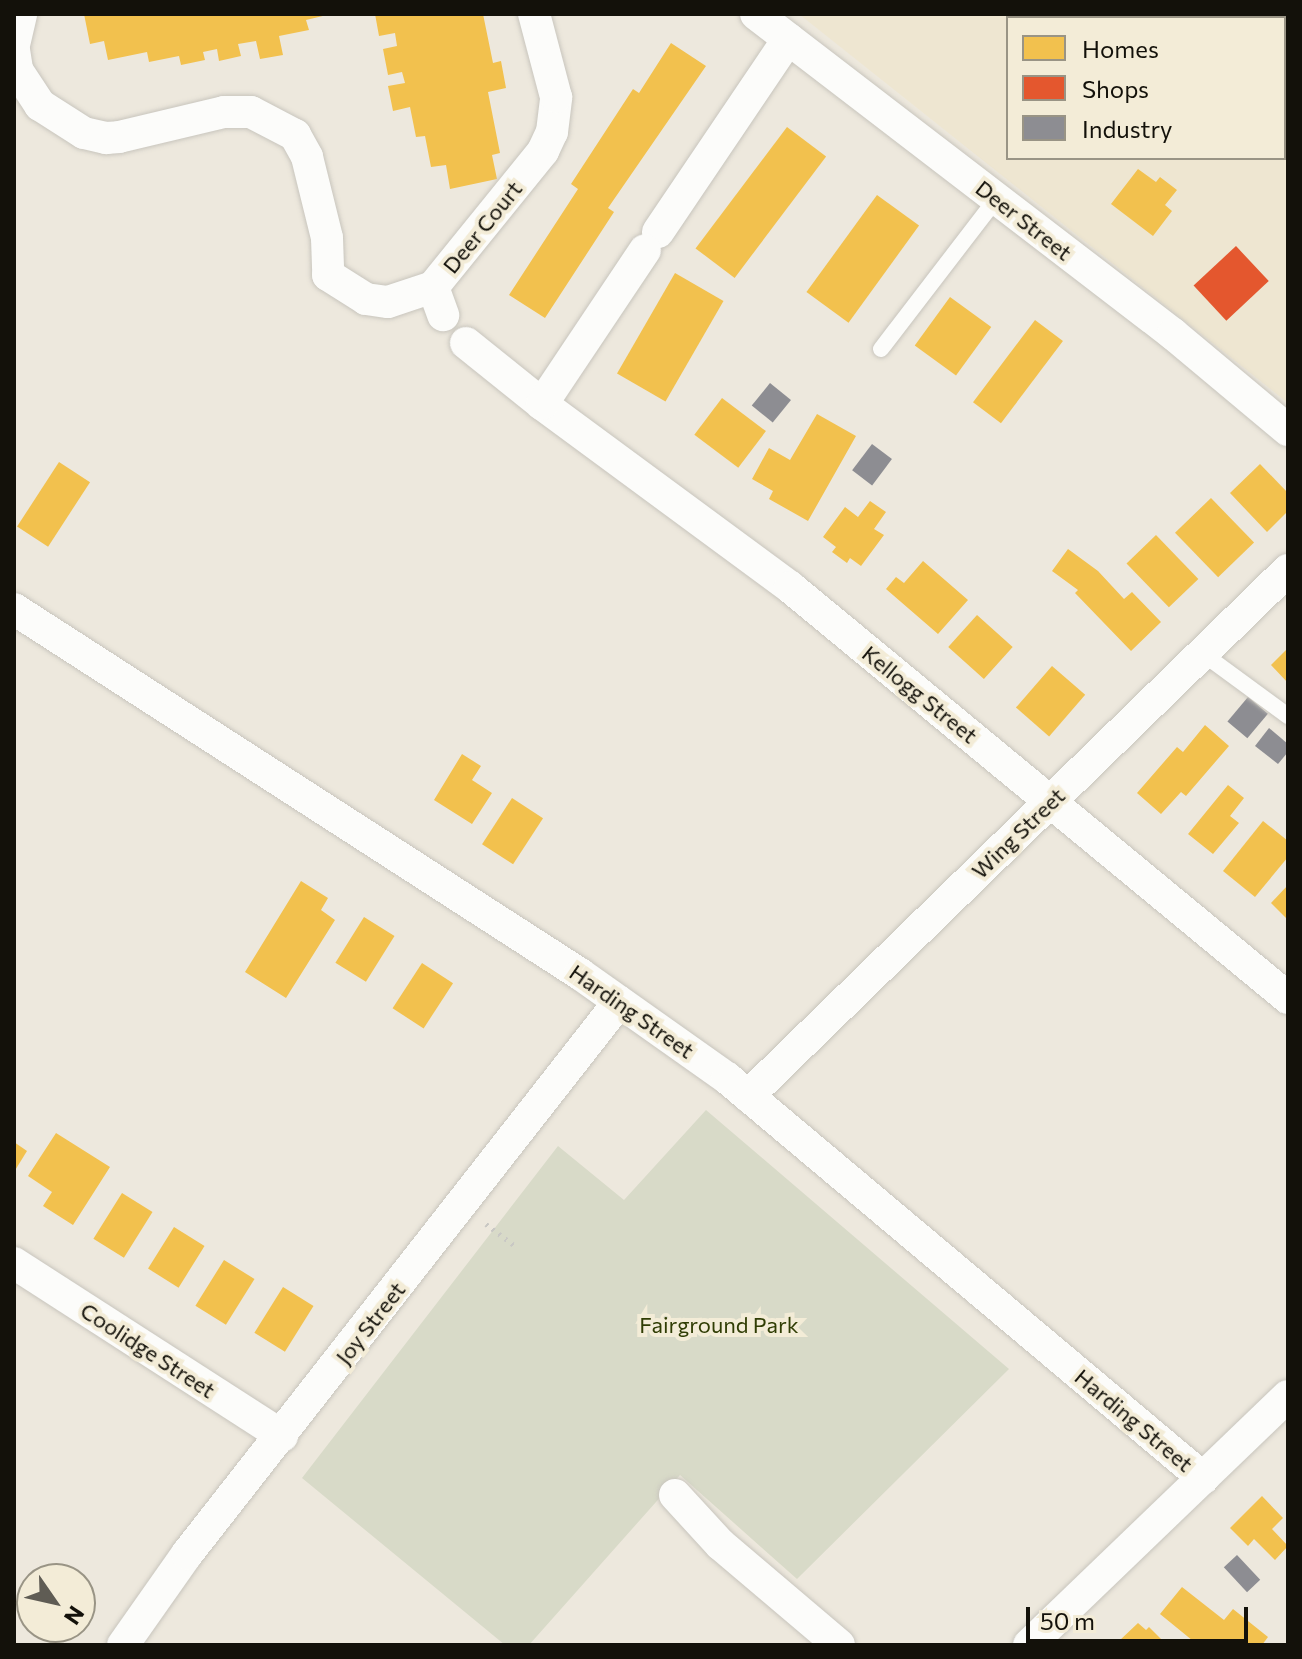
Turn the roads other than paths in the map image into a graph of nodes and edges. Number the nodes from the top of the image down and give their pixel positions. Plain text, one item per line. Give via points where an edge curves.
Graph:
1 (21, 14) edge
2 (534, 14) edge
3 (756, 14) edge
4 (788, 39) junction
5 (14, 48) edge
6 (996, 199) junction
7 (466, 343) dead end
8 (881, 349) dead end
9 (542, 404) junction
10 (1288, 430) edge
11 (1288, 570) edge
12 (14, 609) edge
13 (1202, 653) junction
14 (1288, 716) edge
15 (1051, 801) junction
16 (1288, 998) edge
17 (619, 1002) junction
18 (748, 1096) junction
19 (14, 1263) edge
20 (1288, 1396) edge
21 (282, 1436) junction
22 (1203, 1478) junction
23 (675, 1495) dead end
24 (123, 1645) edge
25 (839, 1645) edge
26 (1029, 1645) edge

1 - 5 street, Deer Court
2 - 5 street, Deer Court via 556,97 552,132 438,301 377,300 345,289 328,275 327,238 307,157 295,135 274,122 251,112 224,112 119,137 84,133 40,105 25,87
3 - 4 street, Deer Street
4 - 6 street, Deer Street
4 - 9 street
6 - 8 lane
6 - 10 street, Deer Street
7 - 9 street, Kellogg Street
9 - 15 street, Kellogg Street via 790,587
11 - 13 street, Wing Street
12 - 17 street, Harding Street
13 - 14 lane
13 - 15 street, Wing Street
15 - 16 street, Kellogg Street
15 - 18 street, Wing Street
17 - 18 street, Harding Street
17 - 21 street, Joy Street
18 - 22 street, Harding Street
19 - 21 street, Coolidge Street
20 - 22 street
21 - 24 street, Joy Street via 187,1554
22 - 26 street
23 - 25 street via 756,1577

